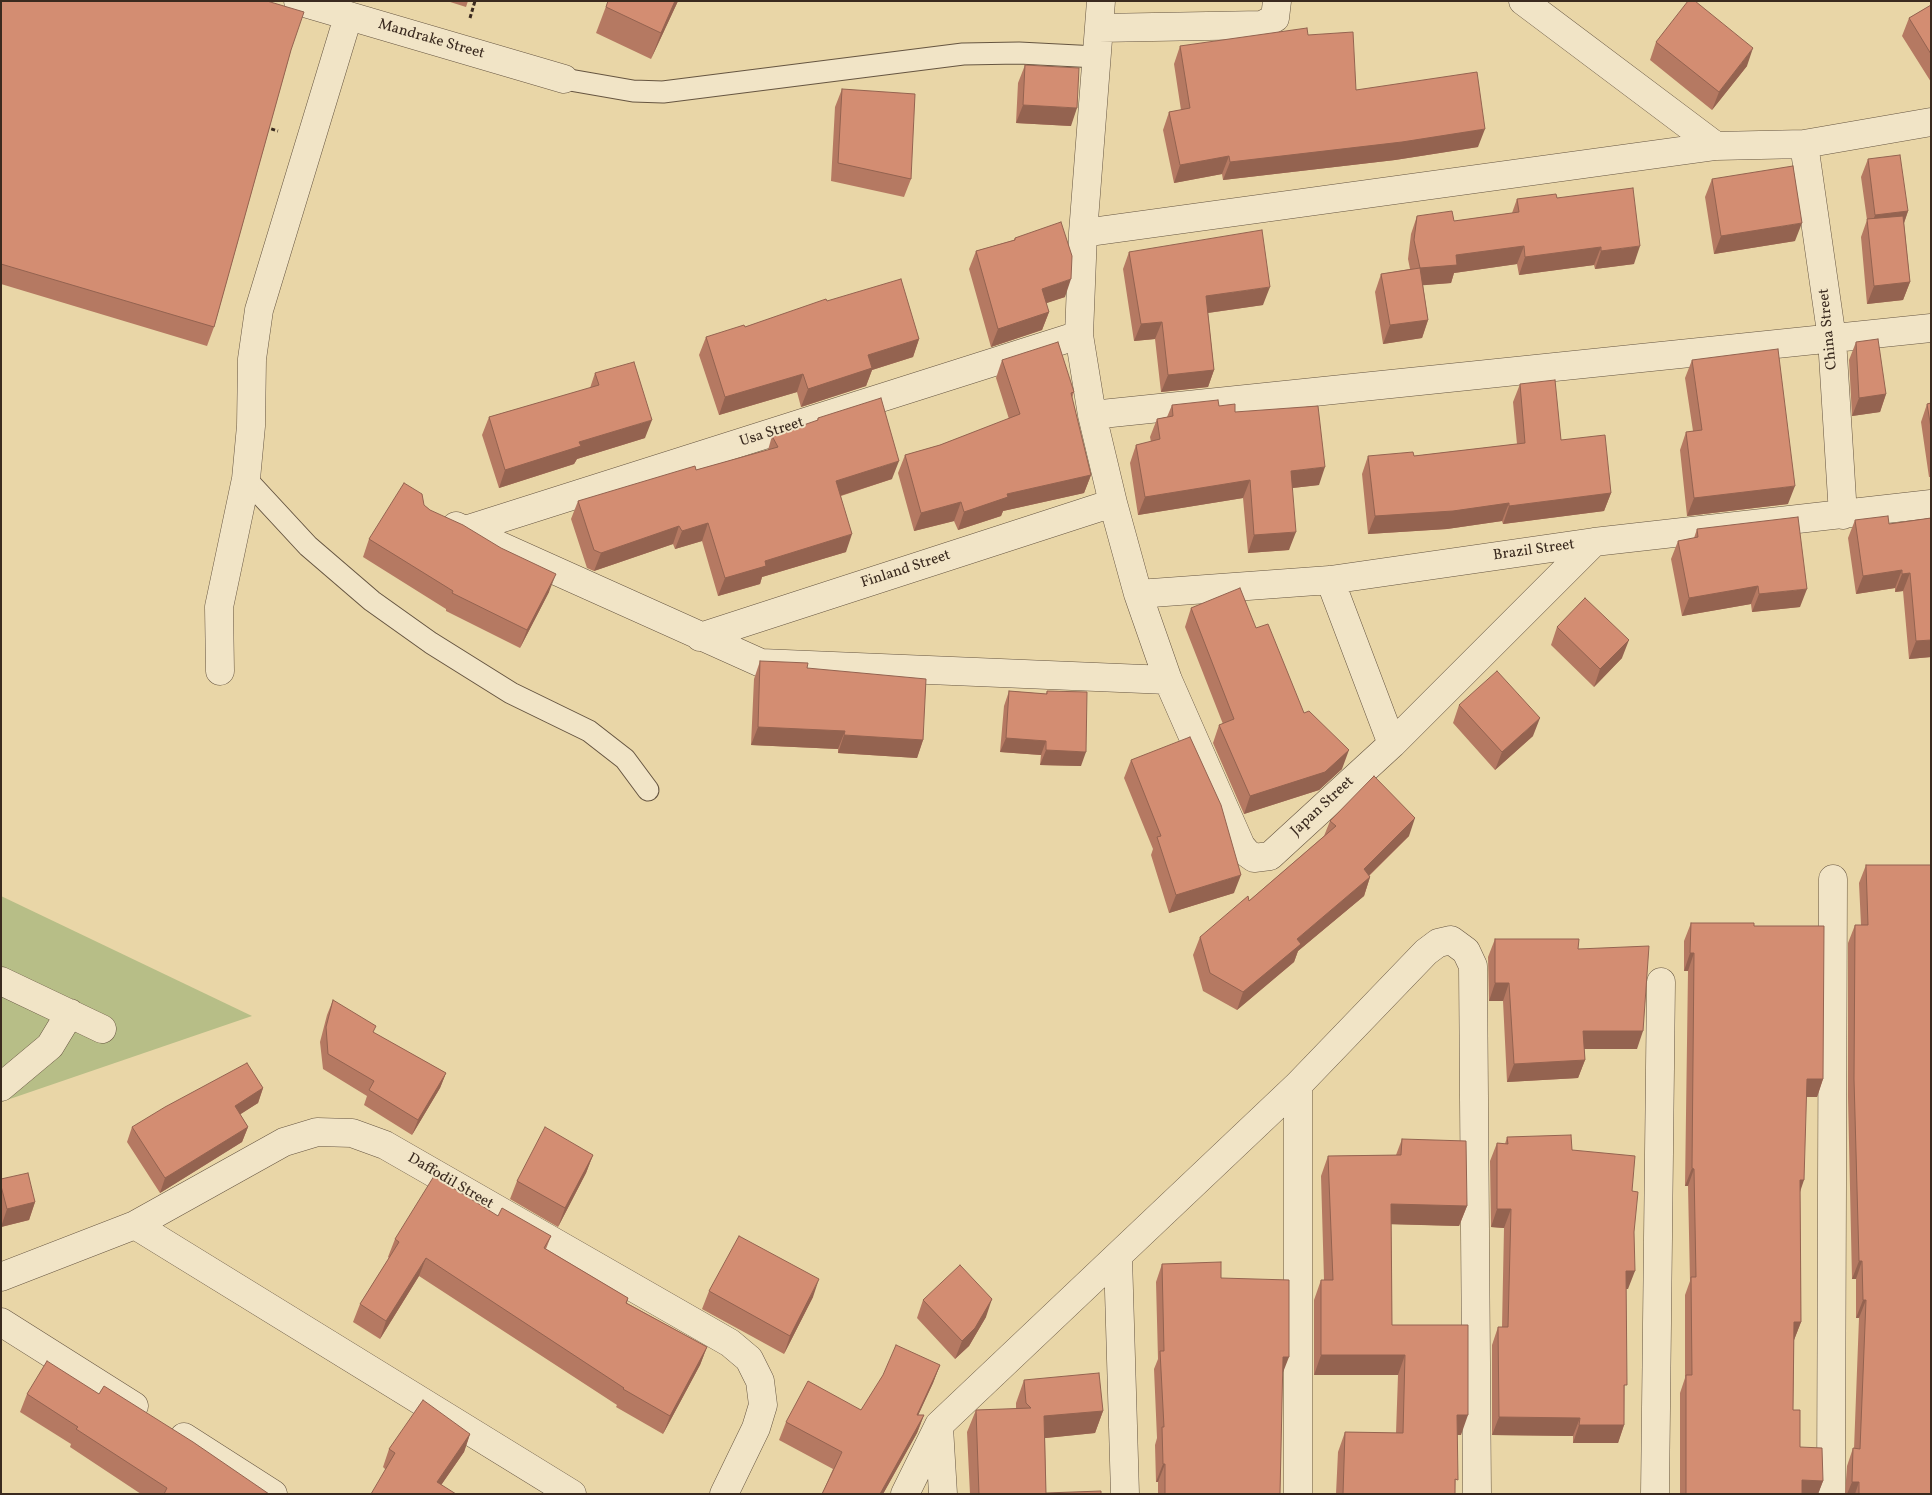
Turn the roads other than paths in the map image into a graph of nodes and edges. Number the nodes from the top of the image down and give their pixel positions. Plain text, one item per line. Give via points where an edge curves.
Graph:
1 (298, 1) edge
2 (1102, 1) edge
3 (1278, 1) edge
4 (1523, 1) edge
5 (348, 16) junction
6 (1099, 28) junction
7 (1097, 57) junction
8 (564, 79) joint
9 (1931, 122) edge
10 (1804, 144) junction
11 (1716, 146) junction
12 (1083, 233) junction
13 (1931, 328) edge
14 (1079, 335) junction
15 (1832, 339) junction
16 (1092, 415) junction
17 (246, 479) junction
18 (1112, 503) junction
19 (1931, 504) edge
20 (430, 514) edge
21 (1843, 515) junction
22 (466, 530) junction
23 (1594, 542) junction
24 (1330, 580) junction
25 (1138, 594) junction
26 (700, 637) junction
27 (220, 671) dead end
28 (1168, 680) junction
29 (1392, 744) junction
30 (648, 790) dead end
31 (1833, 879) dead end
32 (1, 981) edge
33 (1661, 982) dead end
34 (70, 1014) junction
35 (102, 1029) dead end
36 (1298, 1085) junction
37 (1, 1087) edge
38 (135, 1225) junction
39 (1118, 1257) junction
40 (1, 1277) edge
41 (1, 1322) edge
42 (939, 1425) junction
43 (273, 1494) edge
44 (572, 1494) edge
45 (724, 1494) edge
46 (905, 1494) edge
47 (943, 1494) edge
48 (1125, 1494) edge
49 (1298, 1494) edge
50 (1477, 1494) edge
51 (1655, 1494) edge
52 (1831, 1494) edge

1 - 5 street, Mandrake Street
2 - 6 street, Japan Street
3 - 6 street via 1275,18 1262,25
4 - 11 street
5 - 8 street, Mandrake Street
5 - 17 street via 259,310 252,359
6 - 7 street, Japan Street
7 - 8 lane via 964,54 663,92
7 - 12 street, Japan Street
9 - 10 street
10 - 11 street
10 - 15 street, China Street
11 - 12 street
12 - 14 street, Japan Street
13 - 15 street
14 - 16 street, Japan Street
14 - 22 street, Usa Street
15 - 16 street
15 - 21 street, China Street
16 - 18 street, Japan Street
17 - 27 street via 219,607
17 - 30 lane via 308,546 372,601 511,693 589,732 625,759
18 - 25 street, Japan Street
18 - 26 street, Finland Street
19 - 21 street, Brazil Street
20 - 22 street
21 - 23 street, Brazil Street
22 - 26 street
23 - 24 street, Brazil Street
23 - 29 street, Japan Street
24 - 25 street, Brazil Street
24 - 29 street
25 - 28 street, Japan Street
26 - 28 street via 761,663
28 - 29 street, Japan Street via 1240,846 1254,858 1270,856
31 - 52 street
32 - 34 street
33 - 51 street
34 - 35 street
34 - 37 street via 50,1046
36 - 39 street
36 - 49 street
36 - 50 street via 1438,943 1451,940 1466,951 1473,966
38 - 40 street, Daffodil Street
38 - 44 street
38 - 45 street, Daffodil Street via 284,1142 317,1132 352,1133 385,1145 730,1343 749,1359 760,1381 762,1405 756,1428
39 - 42 street
39 - 48 street
41 - 43 street
42 - 46 street
42 - 47 street

